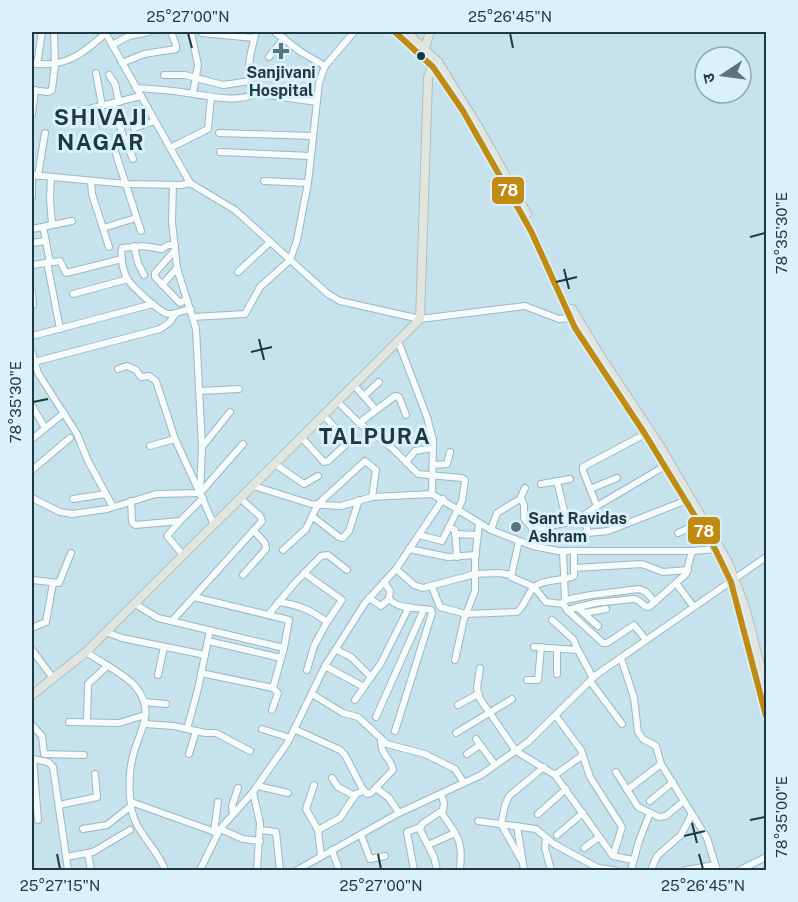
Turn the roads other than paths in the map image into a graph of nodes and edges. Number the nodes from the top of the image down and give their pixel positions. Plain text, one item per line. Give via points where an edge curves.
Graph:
1 (42, 32) edge
2 (54, 32) edge
3 (106, 32) edge
4 (149, 32) edge
5 (171, 32) edge
6 (191, 32) edge
7 (275, 32) edge
8 (354, 32) edge
9 (395, 32) edge
10 (406, 32) edge
11 (430, 32) edge
12 (202, 33) dead end
13 (255, 35) edge
14 (284, 38) junction
15 (112, 45) junction
16 (32, 48) edge
17 (39, 50) junction
18 (423, 52) junction
19 (269, 57) dead end
20 (34, 63) edge
21 (122, 63) junction
22 (436, 64) junction
23 (55, 65) junction
24 (325, 66) junction
25 (96, 73) dead end
26 (109, 75) dead end
27 (164, 75) dead end
28 (196, 79) junction
29 (250, 81) junction
30 (136, 88) junction
31 (33, 90) edge
32 (192, 93) junction
33 (256, 94) junction
34 (141, 96) junction
35 (211, 97) junction
36 (316, 102) junction
37 (116, 103) junction
38 (102, 106) junction
39 (74, 113) dead end
40 (32, 114) edge
41 (155, 121) junction
42 (134, 128) dead end
43 (45, 133) dead end
44 (219, 133) dead end
45 (313, 136) junction
46 (114, 148) dead end
47 (170, 148) junction
48 (220, 152) dead end
49 (311, 156) junction
50 (133, 159) dead end
51 (34, 177) edge
52 (51, 177) junction
53 (91, 181) junction
54 (264, 181) dead end
55 (190, 183) junction
56 (308, 183) junction
57 (127, 184) junction
58 (173, 185) junction
59 (32, 196) edge
60 (136, 218) junction
61 (72, 220) dead end
62 (52, 225) junction
63 (43, 227) junction
64 (103, 228) junction
65 (32, 229) edge
66 (141, 231) dead end
67 (46, 241) junction
68 (270, 242) junction
69 (32, 243) edge
70 (134, 246) junction
71 (175, 247) junction
72 (109, 248) dead end
73 (122, 259) junction
74 (290, 260) junction
75 (48, 262) junction
76 (32, 265) edge
77 (177, 268) junction
78 (238, 272) dead end
79 (144, 275) dead end
80 (128, 279) junction
81 (162, 285) junction
82 (32, 292) edge
83 (73, 294) dead end
84 (187, 298) junction
85 (153, 304) junction
86 (33, 305) dead end
87 (191, 309) junction
88 (176, 313) junction
89 (193, 317) junction
90 (573, 318) junction
91 (420, 319) junction
92 (60, 329) junction
93 (32, 336) edge
94 (398, 340) junction
95 (32, 352) edge
96 (34, 362) junction
97 (118, 369) dead end
98 (379, 382) dead end
99 (353, 384) junction
100 (239, 388) dead end
101 (200, 391) junction
102 (364, 396) junction
103 (337, 400) junction
104 (32, 406) edge
105 (376, 410) junction
106 (230, 412) dead end
107 (64, 413) junction
108 (323, 415) junction
109 (406, 415) dead end
110 (359, 423) junction
111 (45, 428) junction
112 (648, 433) junction
113 (301, 437) junction
114 (70, 438) dead end
115 (32, 439) edge
116 (175, 439) junction
117 (243, 444) dead end
118 (150, 446) dead end
119 (202, 447) junction
120 (433, 448) junction
121 (450, 452) dead end
122 (406, 462) junction
123 (275, 464) junction
124 (433, 465) junction
125 (665, 466) junction
126 (32, 470) edge
127 (318, 476) dead end
128 (432, 476) junction
129 (617, 478) dead end
130 (570, 479) dead end
131 (557, 481) junction
132 (541, 484) dead end
133 (254, 486) junction
134 (525, 488) dead end
135 (590, 489) junction
136 (106, 494) junction
137 (432, 494) junction
138 (201, 495) junction
139 (372, 497) junction
140 (32, 498) edge
141 (521, 498) junction
142 (73, 499) dead end
143 (241, 499) junction
144 (359, 500) junction
145 (443, 500) junction
146 (687, 500) junction
147 (131, 501) junction
148 (318, 504) junction
149 (597, 506) junction
150 (113, 507) junction
151 (458, 509) junction
152 (312, 516) junction
153 (584, 516) junction
154 (180, 520) junction
155 (702, 522) junction
156 (479, 523) junction
157 (567, 523) junction
158 (214, 525) junction
159 (449, 527) junction
160 (533, 529) junction
161 (491, 530) junction
162 (254, 531) junction
163 (678, 532) dead end
164 (455, 534) junction
165 (478, 534) junction
166 (419, 535) junction
167 (519, 541) junction
168 (530, 545) junction
169 (409, 549) junction
170 (718, 549) junction
171 (283, 550) dead end
172 (563, 551) junction
173 (574, 551) junction
174 (692, 551) junction
175 (71, 553) dead end
176 (183, 555) junction
177 (476, 555) junction
178 (457, 557) junction
179 (766, 557) edge
180 (574, 568) junction
181 (396, 569) junction
182 (347, 570) dead end
183 (688, 570) junction
184 (304, 573) junction
185 (243, 574) dead end
186 (475, 574) junction
187 (511, 575) junction
188 (563, 579) junction
189 (32, 580) edge
190 (734, 580) junction
191 (384, 582) junction
192 (53, 583) junction
193 (676, 583) junction
194 (432, 587) junction
195 (534, 587) junction
196 (194, 597) junction
197 (369, 598) junction
198 (389, 599) junction
199 (279, 602) junction
200 (655, 602) junction
201 (135, 604) junction
202 (565, 605) junction
203 (693, 606) junction
204 (409, 607) junction
205 (577, 607) junction
206 (424, 609) junction
207 (606, 609) dead end
208 (584, 613) junction
209 (466, 614) junction
210 (268, 615) junction
211 (552, 620) dead end
212 (172, 621) junction
213 (327, 622) junction
214 (598, 626) dead end
215 (32, 628) edge
216 (210, 630) junction
217 (106, 632) junction
218 (646, 640) junction
219 (208, 641) junction
220 (164, 647) junction
221 (534, 647) dead end
222 (542, 647) junction
223 (284, 648) junction
224 (557, 649) junction
225 (32, 650) edge
226 (337, 650) junction
227 (578, 650) junction
228 (86, 652) junction
229 (205, 655) junction
230 (281, 658) junction
231 (621, 658) junction
232 (455, 660) dead end
233 (107, 666) junction
234 (326, 666) junction
235 (480, 668) dead end
236 (307, 670) dead end
237 (201, 673) junction
238 (557, 674) dead end
239 (158, 675) dead end
240 (371, 677) junction
241 (53, 678) junction
242 (527, 680) dead end
243 (591, 680) junction
244 (364, 687) junction
245 (273, 688) junction
246 (766, 689) edge
247 (312, 694) junction
248 (478, 694) junction
249 (32, 695) edge
250 (512, 699) dead end
251 (356, 700) dead end
252 (145, 702) junction
253 (166, 704) dead end
254 (458, 705) dead end
255 (272, 710) dead end
256 (489, 713) junction
257 (145, 715) junction
258 (556, 716) junction
259 (766, 716) edge
260 (376, 717) dead end
261 (69, 722) dead end
262 (87, 722) junction
263 (32, 724) edge
264 (145, 724) junction
265 (622, 724) dead end
266 (187, 729) junction
267 (262, 729) dead end
268 (294, 729) junction
269 (196, 731) junction
270 (395, 731) dead end
271 (456, 733) dead end
272 (290, 738) junction
273 (381, 739) junction
274 (250, 751) dead end
275 (516, 751) junction
276 (189, 754) dead end
277 (467, 754) dead end
278 (84, 755) dead end
279 (582, 755) junction
280 (32, 759) edge
281 (661, 764) junction
282 (495, 765) junction
283 (544, 767) junction
284 (616, 772) dead end
285 (95, 774) dead end
286 (555, 775) junction
287 (332, 778) dead end
288 (33, 779) edge
289 (672, 782) junction
290 (464, 783) junction
291 (314, 785) dead end
292 (258, 786) junction
293 (238, 788) dead end
294 (376, 788) junction
295 (566, 789) junction
296 (627, 790) junction
297 (363, 791) junction
298 (253, 792) junction
299 (288, 793) dead end
300 (441, 794) junction
301 (355, 796) junction
302 (650, 801) dead end
303 (684, 801) junction
304 (218, 802) dead end
305 (131, 804) junction
306 (58, 805) junction
307 (441, 812) junction
308 (399, 813) junction
309 (582, 813) junction
310 (650, 813) junction
311 (233, 814) junction
312 (538, 814) dead end
313 (692, 814) junction
314 (38, 820) dead end
315 (478, 821) dead end
316 (501, 824) junction
317 (517, 826) junction
318 (420, 827) junction
319 (83, 829) dead end
320 (261, 830) junction
321 (318, 830) junction
322 (130, 831) dead end
323 (217, 831) junction
324 (455, 833) junction
325 (557, 834) dead end
326 (360, 836) junction
327 (599, 837) junction
328 (546, 838) junction
329 (260, 841) junction
330 (428, 845) junction
331 (584, 848) dead end
332 (332, 850) junction
333 (88, 854) junction
334 (321, 855) junction
335 (385, 856) dead end
336 (614, 856) junction
337 (66, 857) junction
338 (766, 857) edge
339 (633, 860) junction
340 (522, 861) junction
341 (716, 868) edge
342 (652, 869) edge
343 (68, 870) edge
344 (91, 870) edge
345 (165, 870) edge
346 (200, 870) edge
347 (257, 870) edge
348 (280, 870) edge
349 (297, 870) edge
350 (339, 870) edge
351 (414, 870) edge
352 (436, 870) edge
353 (460, 870) edge
354 (524, 870) edge
355 (551, 870) edge
356 (608, 870) edge
357 (614, 870) edge
358 (631, 870) edge
359 (661, 870) edge
360 (686, 870) edge
361 (740, 870) edge

1 - 17 street
2 - 23 street
3 - 15 street
3 - 23 street via 69,60
4 - 15 street
5 - 21 street via 176,49 144,54
6 - 28 street via 197,58
7 - 14 street
8 - 24 street
9 - 18 main road
10 - 18 main road
11 - 18 main road
12 - 13 street
13 - 29 street via 249,60
14 - 19 street
14 - 24 street
15 - 21 street
16 - 17 street
17 - 20 street
18 - 22 main road
20 - 23 street
21 - 30 street
22 - 90 main road via 479,128 536,231
22 - 91 main road via 428,78
23 - 31 street via 51,92
24 - 36 street
25 - 38 street
26 - 37 street via 115,84
27 - 28 street
28 - 29 street via 223,85
28 - 32 street
29 - 33 street
30 - 32 street
30 - 34 street
31 - 40 street
32 - 35 street
33 - 35 street via 242,98
33 - 36 street
34 - 37 street
34 - 41 street
35 - 47 street via 208,129
36 - 45 street
37 - 38 street
37 - 50 street via 122,134
38 - 39 street
41 - 42 street
41 - 47 street
43 - 51 street
44 - 45 street
45 - 49 street
46 - 57 street
47 - 55 street
48 - 49 street
49 - 56 street
51 - 52 street
51 - 59 street
52 - 53 street
52 - 62 street
53 - 57 street
53 - 64 street
54 - 56 street
55 - 58 street
55 - 68 street via 235,210
56 - 74 street
57 - 58 street
57 - 60 street
58 - 71 street
60 - 64 street
60 - 66 street
61 - 62 street
62 - 63 street
63 - 65 street
63 - 67 street
64 - 72 street
67 - 69 street
67 - 75 street
68 - 74 street
68 - 78 street
70 - 71 street
70 - 73 street via 122,248
70 - 79 street
71 - 77 street
71 - 81 street via 155,273 155,279
73 - 75 street via 66,273 60,261
73 - 80 street
74 - 89 street via 260,287 245,314
74 - 91 street via 340,301
75 - 76 street
75 - 92 street
77 - 81 street
77 - 84 street
80 - 83 street
80 - 85 street
81 - 84 street via 180,303
82 - 86 street
84 - 87 street
85 - 88 street via 168,314
85 - 92 street
87 - 88 street
87 - 89 street
88 - 96 street via 160,329
89 - 101 street
90 - 91 street via 559,319 521,306
90 - 112 main road
91 - 94 main road
92 - 93 street
94 - 99 main road
94 - 120 street via 427,417
95 - 96 street
96 - 107 street
97 - 116 street via 127,366 139,376 156,381
98 - 102 street
99 - 102 street
99 - 103 main road
100 - 101 street
101 - 119 street
102 - 105 street
103 - 108 main road
103 - 110 street
104 - 111 street
105 - 109 street via 397,396
105 - 110 street
106 - 119 street
107 - 111 street
107 - 136 street
108 - 113 main road
108 - 113 street via 351,440 324,462
110 - 122 street
111 - 115 street
112 - 125 main road
112 - 135 street via 583,467
112 - 155 main road
113 - 123 main road
114 - 126 street
116 - 118 street
116 - 138 street
117 - 138 street
119 - 138 street
120 - 122 street via 415,451
120 - 124 street
121 - 124 street via 447,464
122 - 128 street via 418,474
123 - 127 street via 304,484
123 - 133 main road
124 - 128 street
125 - 146 main road
125 - 149 street
128 - 137 street
128 - 151 street via 465,480
129 - 135 street
130 - 131 street
131 - 132 street
131 - 157 street
133 - 143 main road
133 - 148 street
134 - 141 street
135 - 149 street
136 - 142 street
136 - 150 street
137 - 139 street
137 - 145 street
138 - 147 street via 156,494
138 - 154 street
138 - 158 street
139 - 144 street
139 - 148 street via 376,470 365,461
140 - 150 street via 66,514
141 - 160 street via 524,518
141 - 161 street via 497,513
143 - 158 main road
143 - 162 street via 262,518
144 - 148 street via 341,506
144 - 152 street via 343,538
145 - 151 street
145 - 166 street
146 - 153 street via 603,532 588,533
146 - 155 main road
147 - 150 street
147 - 154 street via 133,524
148 - 152 street
149 - 153 street
151 - 156 street
151 - 159 street
152 - 171 street via 306,529
153 - 157 street
154 - 176 street via 167,536
155 - 163 street
155 - 170 main road
156 - 161 street
156 - 165 street
157 - 160 street
158 - 176 main road
159 - 164 street
159 - 166 street via 442,541
160 - 168 street
161 - 167 street
162 - 185 street via 266,549
162 - 196 street
164 - 165 street
164 - 178 street
165 - 177 street
166 - 169 street
167 - 168 street
167 - 187 street
168 - 172 street
169 - 178 street
169 - 181 street
170 - 174 street
170 - 190 main road
172 - 173 street
172 - 188 street
173 - 174 street
173 - 180 street
174 - 183 street
175 - 192 street via 61,581
176 - 201 main road
177 - 178 street
177 - 186 street
179 - 190 street
180 - 183 street via 642,564 663,572
180 - 188 street via 574,576
181 - 191 street
181 - 194 street via 418,587
182 - 184 street via 324,555
183 - 193 street
184 - 199 street
184 - 213 street via 342,600
186 - 187 street
186 - 194 street
186 - 209 street via 475,591
187 - 195 street
188 - 195 street
188 - 202 street
189 - 192 street
190 - 203 street
190 - 246 main road
190 - 259 main road
191 - 197 street
191 - 198 street via 390,591
192 - 215 street via 47,620
193 - 200 street
193 - 203 street
194 - 209 street via 440,607
195 - 202 street via 546,602
195 - 209 street via 517,612
196 - 210 street
196 - 212 street
197 - 198 street via 381,606
197 - 226 street
198 - 204 street via 398,606
199 - 210 street
199 - 213 street via 311,610
200 - 202 street via 639,589 591,595
200 - 205 street via 647,608 636,598
201 - 212 street via 158,618
201 - 217 main road
202 - 205 street
202 - 218 street via 603,643 634,625
203 - 218 street
204 - 206 street
204 - 240 street
205 - 208 street
206 - 260 street
206 - 270 street via 431,610 432,616
207 - 208 street
208 - 214 street
209 - 232 street
210 - 223 street via 289,620
211 - 227 street via 573,639
212 - 216 street
213 - 236 street
216 - 219 street
216 - 223 street
217 - 220 street
217 - 228 main road
218 - 231 street
219 - 229 street
219 - 230 street
220 - 229 street
220 - 239 street
221 - 222 street
222 - 224 street
222 - 242 street via 538,680
223 - 230 street
224 - 227 street
224 - 238 street
225 - 241 street
226 - 234 street
226 - 240 street via 351,657
227 - 243 street
228 - 233 street
228 - 241 main road
229 - 237 street
230 - 245 street
231 - 243 street
231 - 281 street via 632,692 638,732 656,746
233 - 252 street via 133,684
233 - 262 street via 88,684
234 - 244 street
234 - 247 street
235 - 248 street
237 - 245 street
237 - 266 street
240 - 244 street
241 - 249 main road
243 - 258 street
243 - 265 street
244 - 251 street
245 - 255 street via 278,693
247 - 268 street
247 - 273 street via 343,713 358,717
248 - 254 street
248 - 256 street
250 - 256 street
252 - 253 street
252 - 257 street
256 - 271 street
256 - 275 street
257 - 262 street via 119,723
257 - 264 street
258 - 275 street
258 - 279 street
261 - 262 street
263 - 278 street via 42,736 44,754
264 - 266 street
264 - 305 street via 132,758
266 - 269 street
267 - 272 street
268 - 272 street
268 - 297 street via 345,754
269 - 274 street via 216,733
269 - 276 street
272 - 292 street
273 - 290 street via 455,769
273 - 294 street via 381,749 393,770
275 - 282 street
275 - 283 street
277 - 282 street via 478,742
279 - 286 street
279 - 336 street via 590,777 622,827
280 - 288 street
280 - 306 street via 51,764
281 - 289 street
281 - 296 street
282 - 290 street
283 - 286 street
283 - 316 street via 509,796
284 - 296 street
285 - 306 street via 97,797
286 - 295 street
287 - 301 street via 338,787
288 - 314 street
289 - 302 street
289 - 303 street
290 - 300 street
291 - 321 street via 306,809
292 - 298 street
292 - 299 street
293 - 311 street
294 - 297 street via 370,794
294 - 308 street
295 - 309 street
295 - 312 street
296 - 310 street via 638,807
297 - 301 street
298 - 311 street
298 - 320 street
300 - 307 street via 445,807
300 - 308 street
301 - 321 street via 340,818
303 - 310 street via 664,817
303 - 313 street
304 - 323 street
305 - 319 street via 107,825
305 - 323 street
305 - 345 street via 136,826 157,852
306 - 337 street
307 - 318 street
307 - 324 street
308 - 326 street
309 - 325 street
309 - 327 street
310 - 339 street
311 - 323 street
313 - 341 street via 707,838
313 - 342 street via 681,836 657,856
315 - 316 street
316 - 317 street
316 - 340 street
317 - 328 street via 536,829
317 - 340 street
318 - 330 street
318 - 351 street via 407,832
320 - 329 street
320 - 348 street via 276,832
321 - 334 street
322 - 333 street
323 - 329 street
323 - 346 street
324 - 330 street
324 - 353 street via 461,845
326 - 332 street
326 - 335 street via 370,859
327 - 331 street
327 - 336 street
328 - 355 street
328 - 356 street
329 - 347 street
330 - 352 street
332 - 334 street
332 - 350 street
333 - 337 street
333 - 344 street
334 - 349 street
336 - 339 street
337 - 343 street
338 - 361 street
339 - 358 street
340 - 354 street
341 - 360 street
342 - 359 street
356 - 357 street

